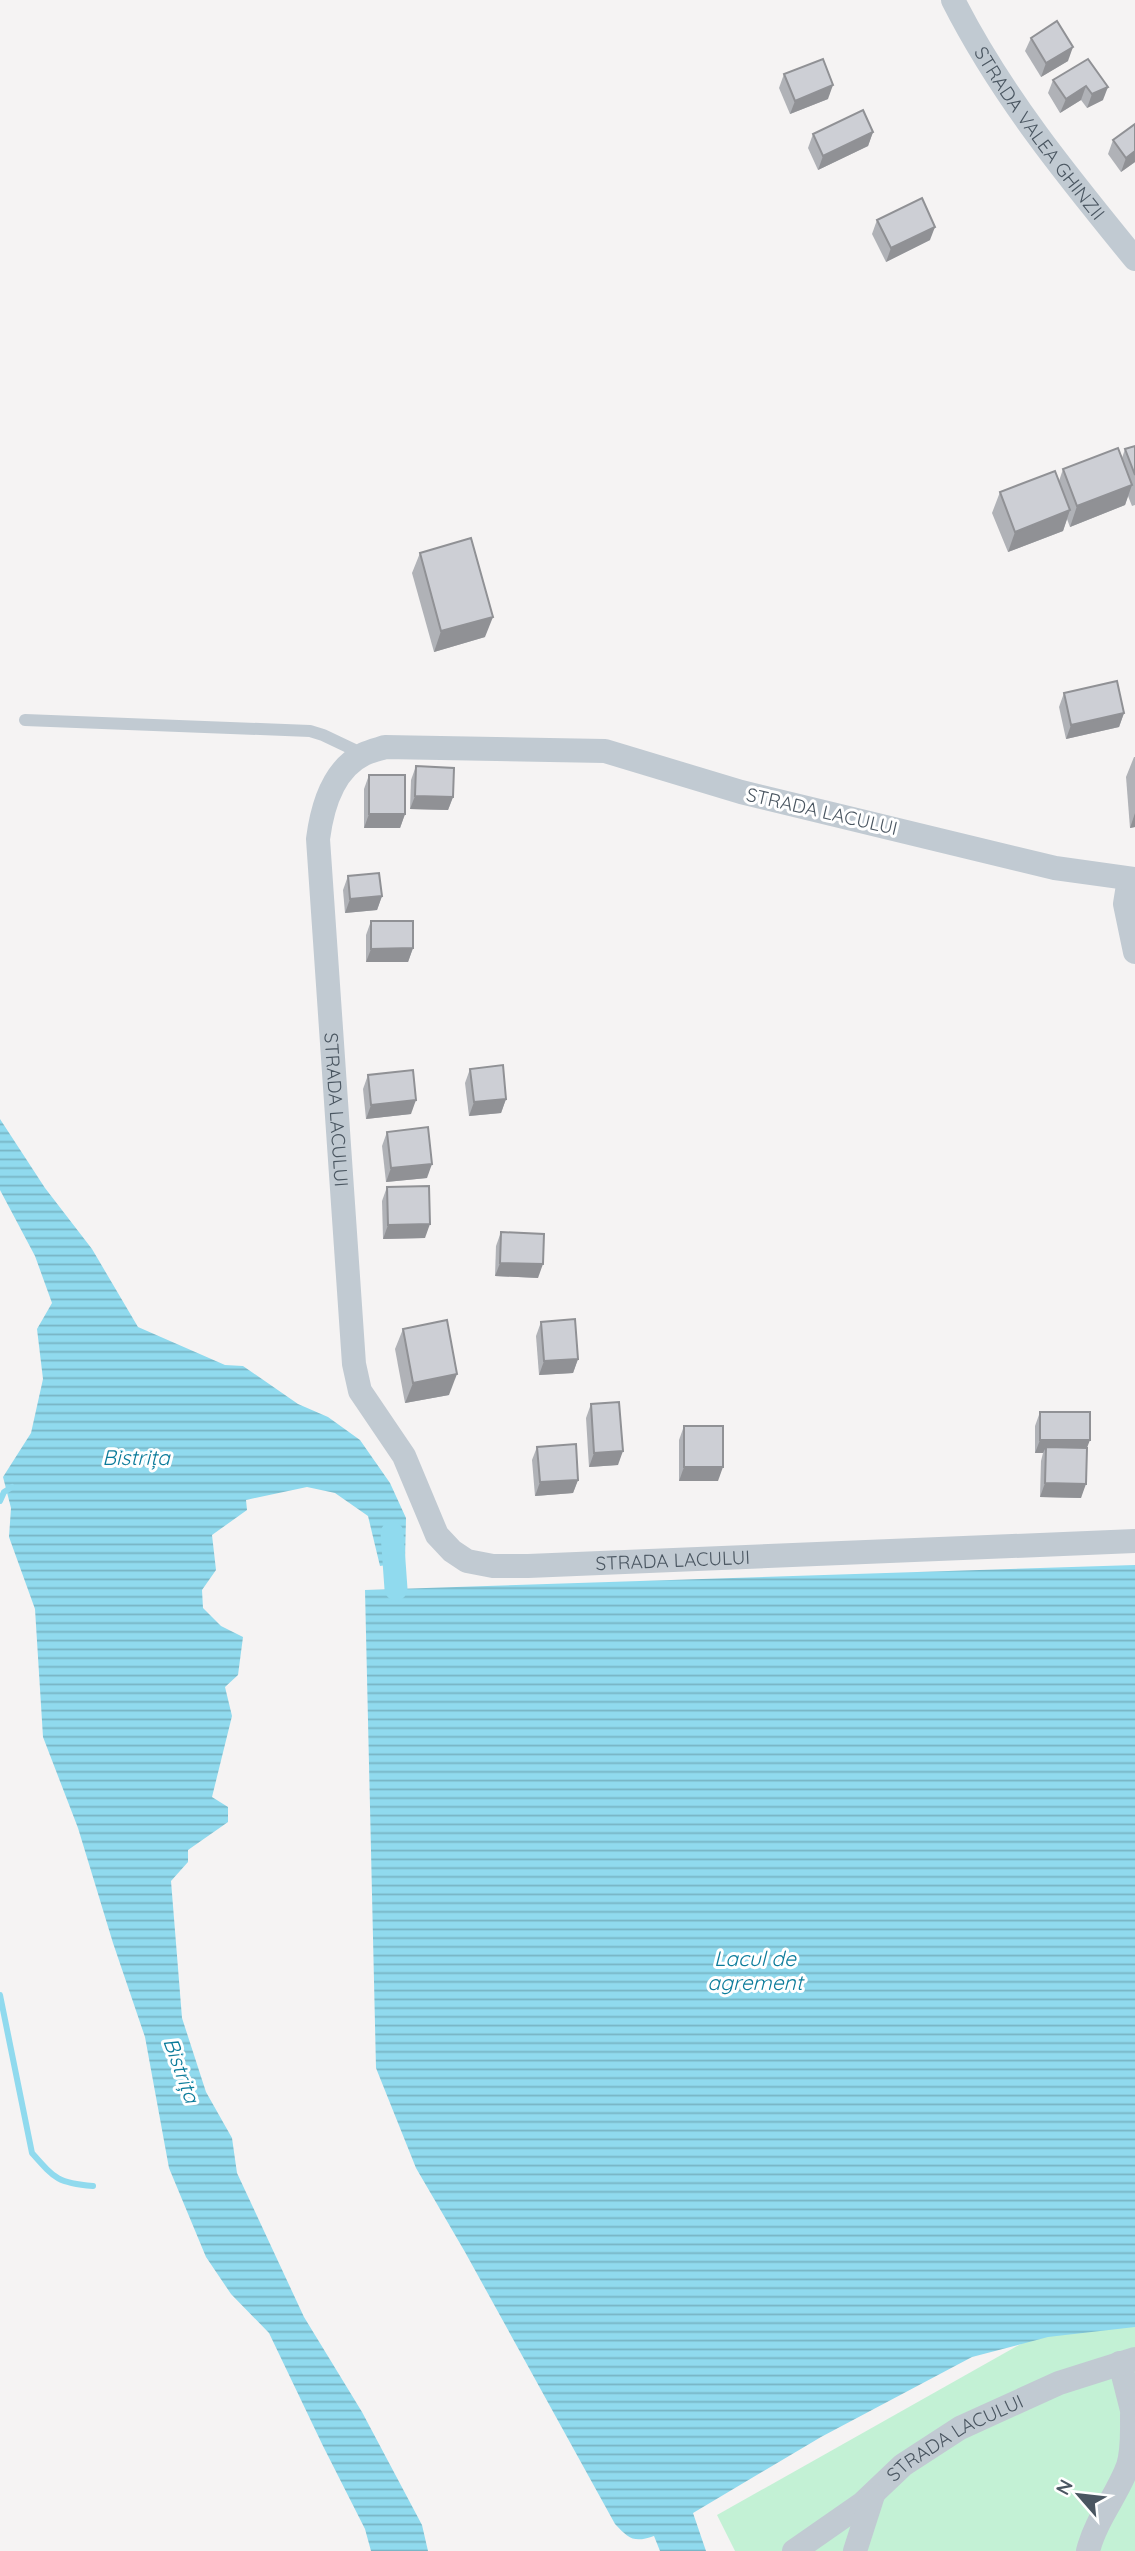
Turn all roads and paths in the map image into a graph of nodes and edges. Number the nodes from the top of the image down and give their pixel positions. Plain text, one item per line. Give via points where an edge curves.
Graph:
1 (953, 0) edge
2 (1135, 259) edge
3 (25, 720) dead end
4 (363, 754) junction
5 (1132, 879) edge
6 (1135, 952) edge
7 (1135, 1541) edge
8 (1128, 2361) edge
9 (1134, 2419) edge
10 (873, 2493) junction
11 (794, 2551) edge
12 (855, 2551) edge
13 (1088, 2551) edge

1 - 2 street, STRADA VALEA GHINZII via 971,36 1044,147
3 - 4 lane via 310,731
4 - 5 street, STRADA LACULUI via 404,746 605,751 741,792 1055,868
4 - 7 street, STRADA LACULUI via 340,773 318,839 354,1364 360,1391 404,1456 437,1535 452,1551 467,1562 528,1566
5 - 6 street, STRADA LACULUI via 1125,904
8 - 9 street
8 - 10 street, STRADA LACULUI via 1059,2383 960,2428 903,2465
9 - 13 street via 1128,2465 1096,2525
10 - 11 street, STRADA LACULUI
10 - 12 street

